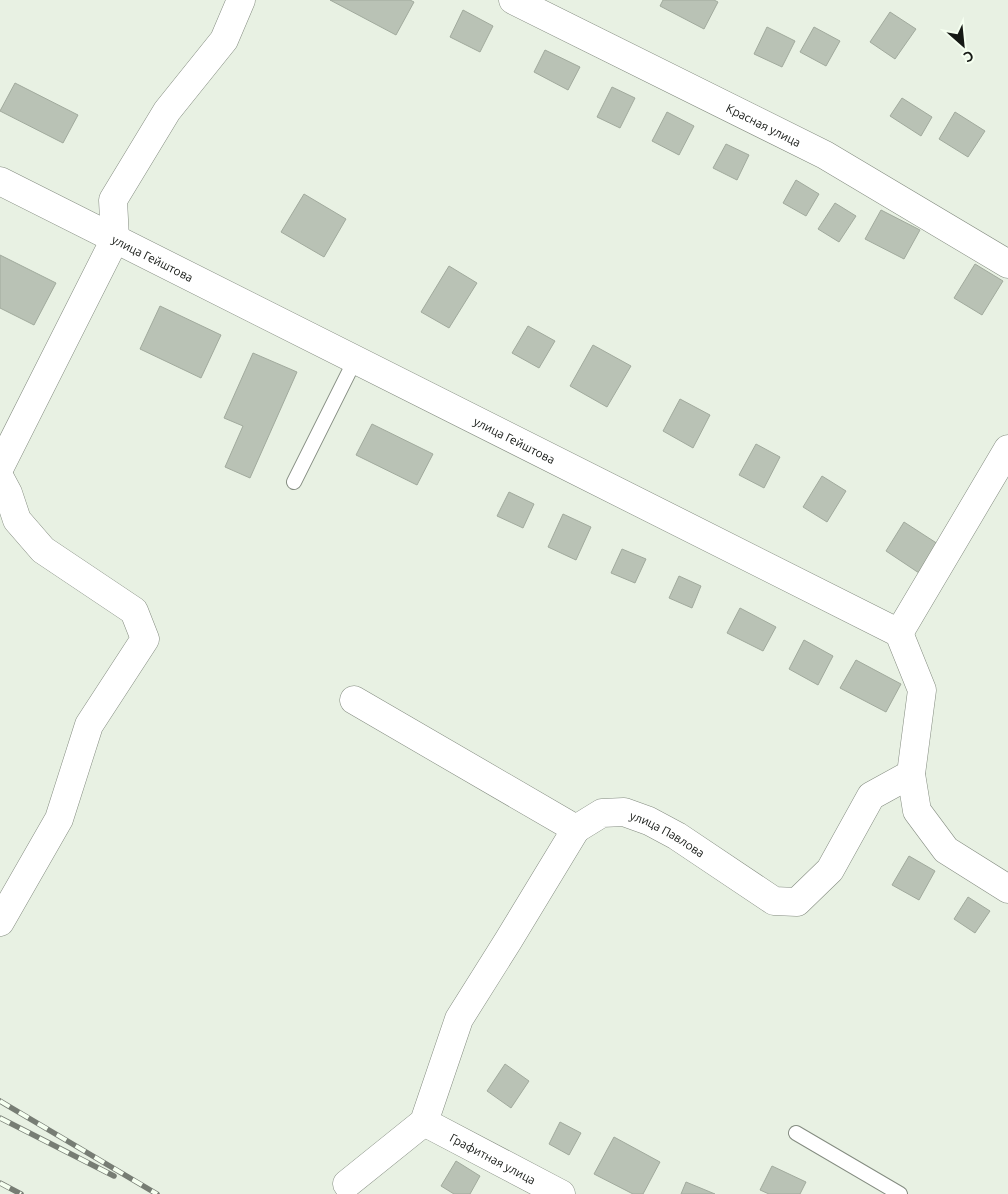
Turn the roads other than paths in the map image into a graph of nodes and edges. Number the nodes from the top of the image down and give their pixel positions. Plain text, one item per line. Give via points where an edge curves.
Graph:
1 (241, 0) edge
2 (513, 0) edge
3 (0, 181) edge
4 (115, 239) junction
5 (1008, 264) edge
6 (355, 360) junction
7 (1008, 449) edge
8 (0, 467) edge
9 (0, 478) edge
10 (294, 482) dead end
11 (899, 634) junction
12 (354, 700) dead end
13 (911, 774) junction
14 (576, 829) junction
15 (1008, 889) edge
16 (0, 922) edge
17 (424, 1122) junction
18 (796, 1133) dead end
19 (347, 1184) dead end
20 (561, 1194) edge
21 (900, 1194) edge

1 - 4 street via 224,40 168,112 113,200
2 - 5 street, Красная улица via 825,155
3 - 4 street, улица Гейштова
4 - 6 street, улица Гейштова
4 - 8 street
6 - 10 lane
6 - 11 street, улица Гейштова
7 - 11 street
9 - 16 street via 17,520 43,550 134,611 145,639 89,725 59,819
11 - 13 street via 922,690
12 - 14 street
13 - 14 street, улица Павлова via 871,796 830,870 797,902 774,901 677,836 624,812 602,813
13 - 15 street via 917,811 946,850
14 - 17 street via 459,1019
17 - 19 street
17 - 20 street, Графитная улица
18 - 21 lane

